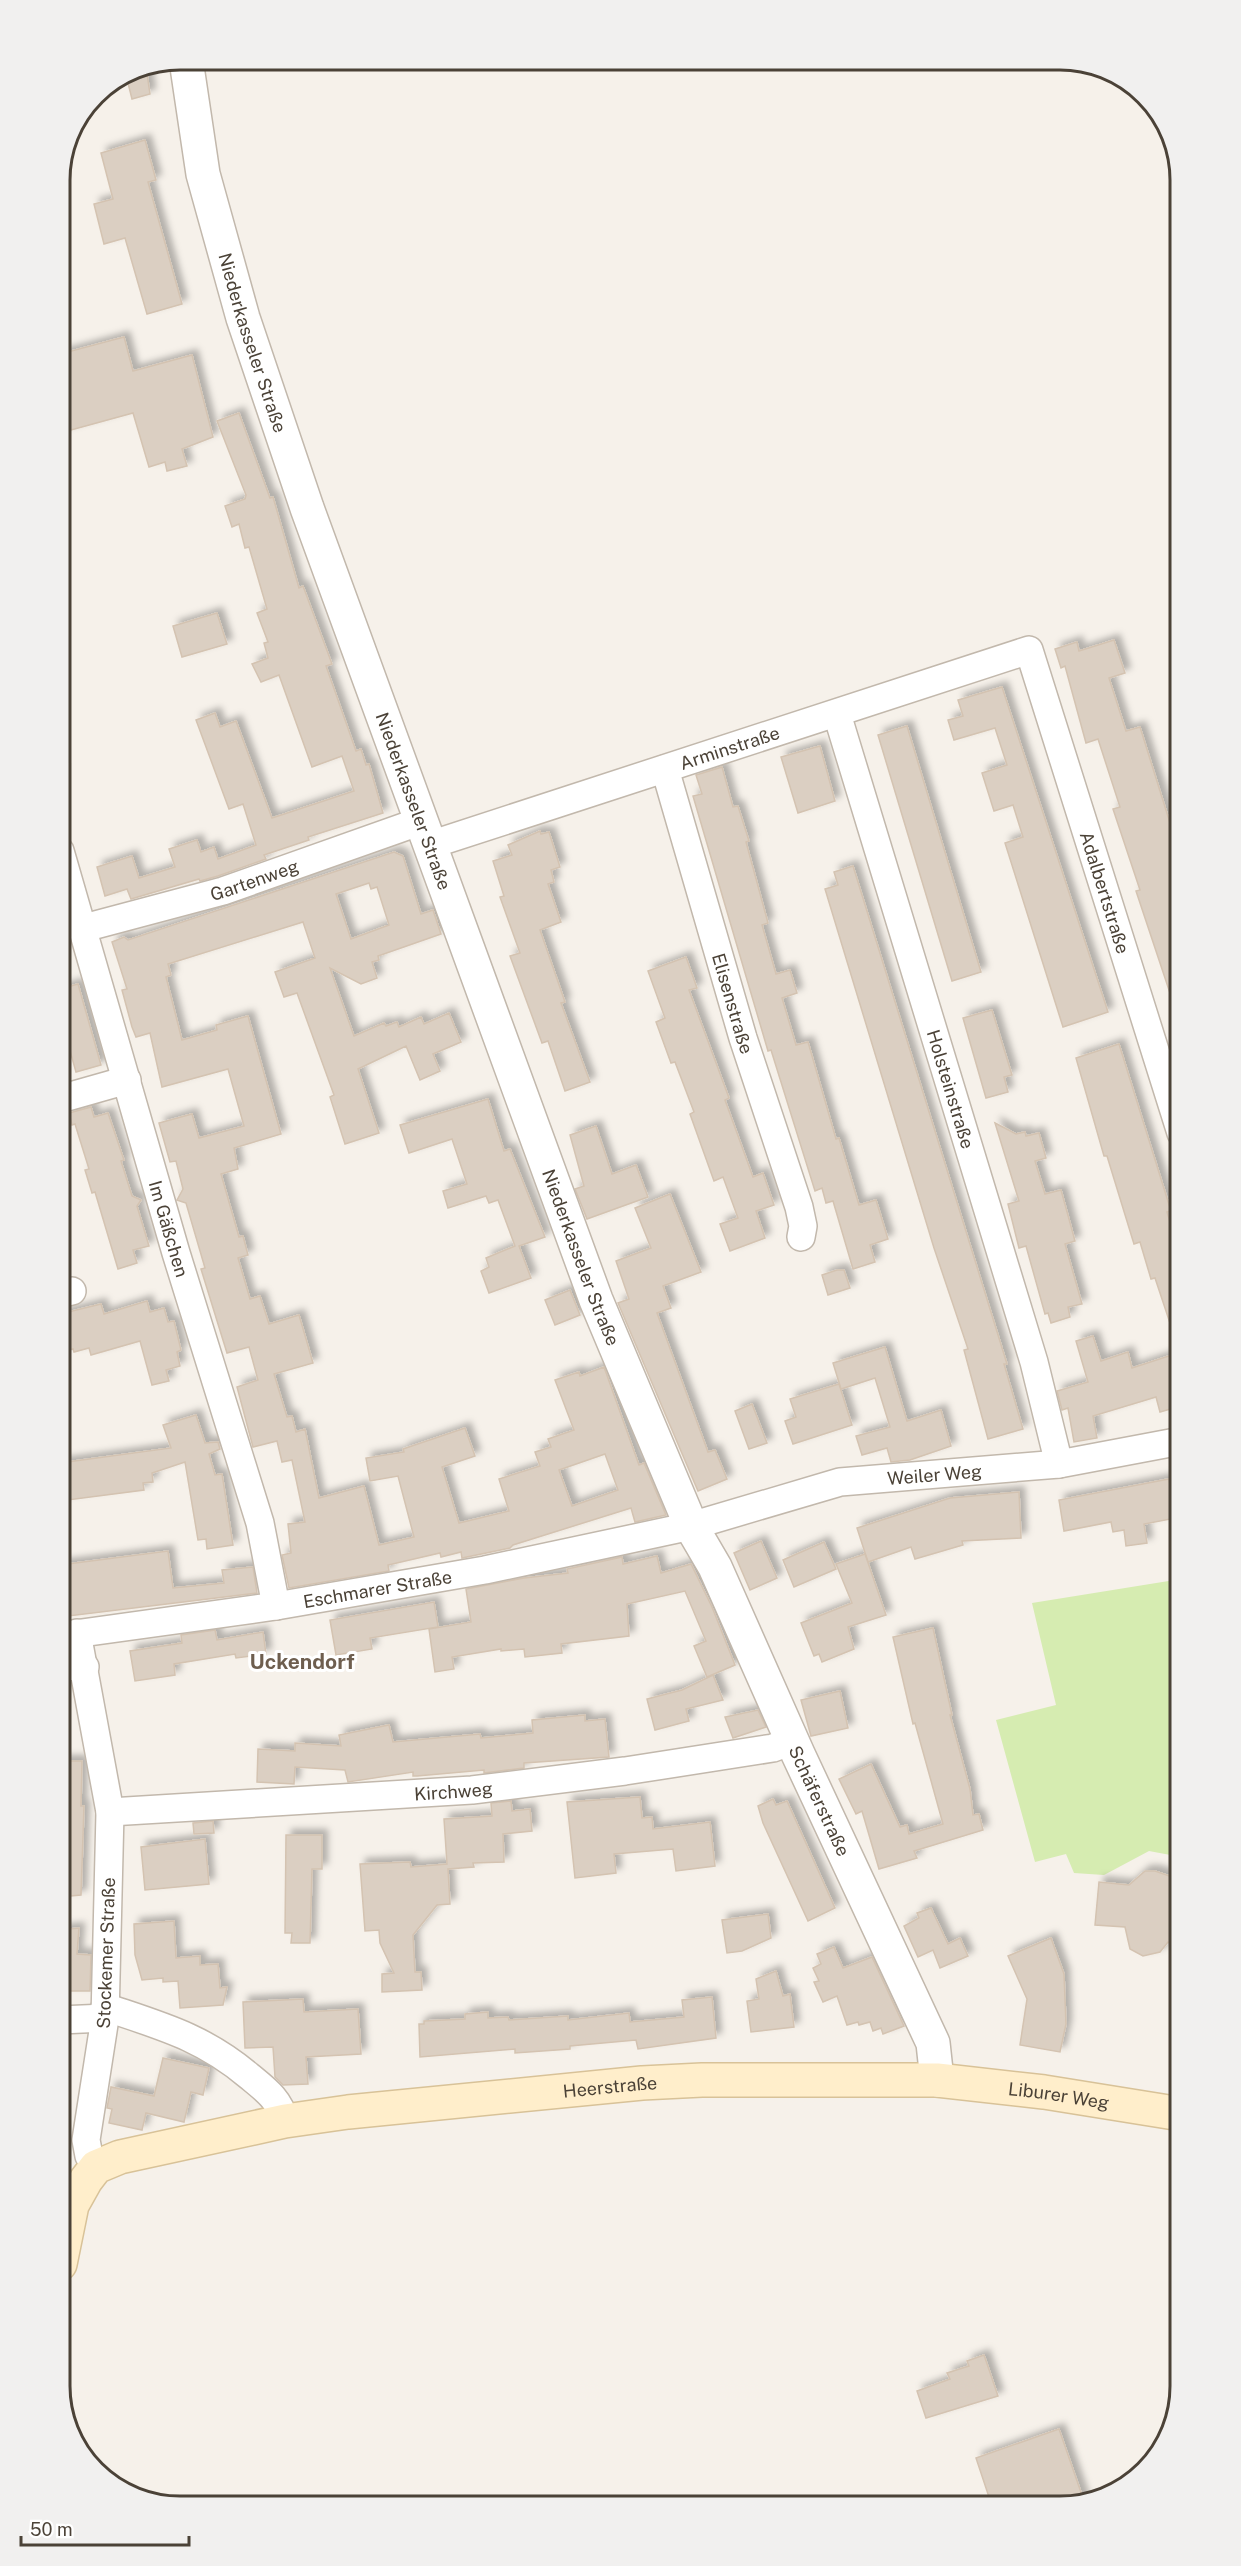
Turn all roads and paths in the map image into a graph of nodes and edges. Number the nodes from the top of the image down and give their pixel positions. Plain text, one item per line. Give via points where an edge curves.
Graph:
1 (188, 71) edge
2 (1029, 650) joint
3 (837, 714) junction
4 (665, 769) junction
5 (425, 833) junction
6 (71, 885) edge
7 (84, 928) junction
8 (128, 1080) junction
9 (71, 1096) edge
10 (1170, 1098) edge
11 (801, 1237) dead end
12 (1170, 1443) edge
13 (1059, 1464) junction
14 (691, 1526) junction
15 (276, 1606) junction
16 (70, 1634) edge
17 (70, 1645) edge
18 (73, 1666) edge
19 (792, 1741) junction
20 (110, 1812) junction
21 (105, 2012) junction
22 (70, 2018) edge
23 (937, 2080) junction
24 (1170, 2112) edge
25 (285, 2121) junction
26 (96, 2167) junction
27 (70, 2214) edge

1 - 5 street, Niederkasseler Straße via 203,174 243,318
2 - 3 street, Arminstraße
2 - 10 street, Adalbertstraße
3 - 4 street, Arminstraße
3 - 13 street, Holsteinstraße via 1034,1362
4 - 5 street, Arminstraße
4 - 11 street, Elisenstraße via 743,1038 799,1207
5 - 7 street, Gartenweg
5 - 14 street, Niederkasseler Straße via 596,1300
6 - 7 street, Im Gäßchen
7 - 8 street, Im Gäßchen
8 - 9 street
8 - 15 street, Im Gäßchen via 176,1252 260,1523
12 - 13 street, Weiler Weg
13 - 14 street, Weiler Weg via 840,1482
14 - 15 street, Eschmarer Straße via 485,1570
14 - 19 street, Schäferstraße via 715,1567
15 - 16 street, Eschmarer Straße
17 - 18 street, Stockemer Straße
18 - 20 street, Stockemer Straße
19 - 20 street, Kirchweg via 773,1748 649,1767 472,1790
19 - 23 street, Schäferstraße via 933,2043
20 - 21 street, Stockemer Straße
21 - 22 street
21 - 25 street via 202,2042 223,2054 273,2095
21 - 26 street, Stockemer Straße via 86,2140
23 - 24 main road, Liburer Weg
23 - 25 main road, Heerstraße via 642,2083 384,2107
25 - 26 main road, Heerstraße via 120,2157
26 - 27 main road

